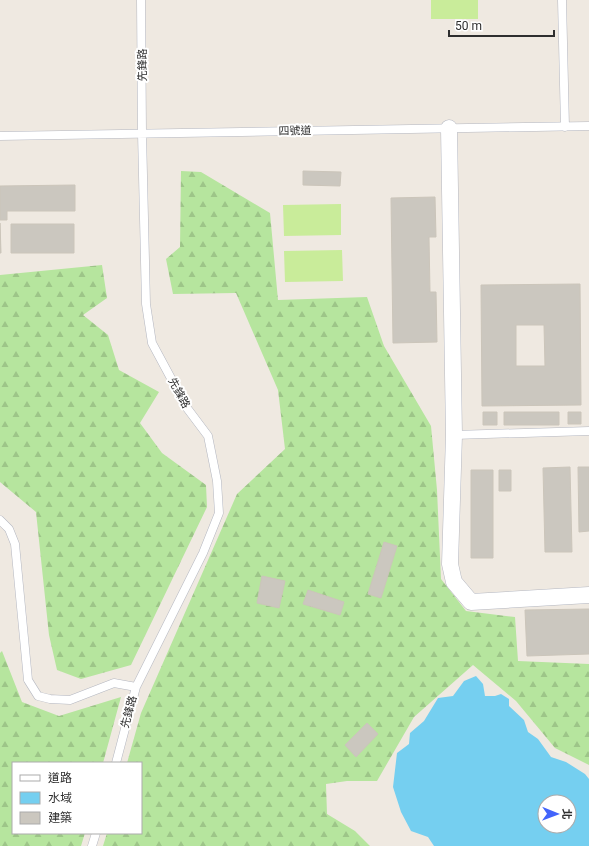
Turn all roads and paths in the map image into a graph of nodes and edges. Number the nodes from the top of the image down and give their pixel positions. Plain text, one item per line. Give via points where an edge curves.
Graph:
1 (142, 0) edge
2 (562, 0) edge
3 (589, 126) edge
4 (565, 127) junction
5 (449, 128) junction
6 (142, 133) junction
7 (0, 136) edge
8 (589, 431) edge
9 (454, 435) junction
10 (0, 520) edge
11 (589, 595) edge
12 (136, 687) junction
13 (116, 762) edge
14 (96, 834) edge
15 (92, 846) edge

1 - 6 lane, 先鋒路
2 - 4 lane
3 - 4 lane, 四號道
4 - 5 lane, 四號道
5 - 6 lane, 四號道
5 - 9 street
6 - 7 lane, 四號道
6 - 12 lane, 先鋒路 via 146,304 152,343 186,408 208,436 217,481 219,513 203,552
8 - 9 lane
9 - 11 street via 450,564 454,582 471,602
10 - 12 lane via 9,529 15,544 28,680 38,696 70,700 114,683
12 - 13 lane, 先鋒路
14 - 15 lane

